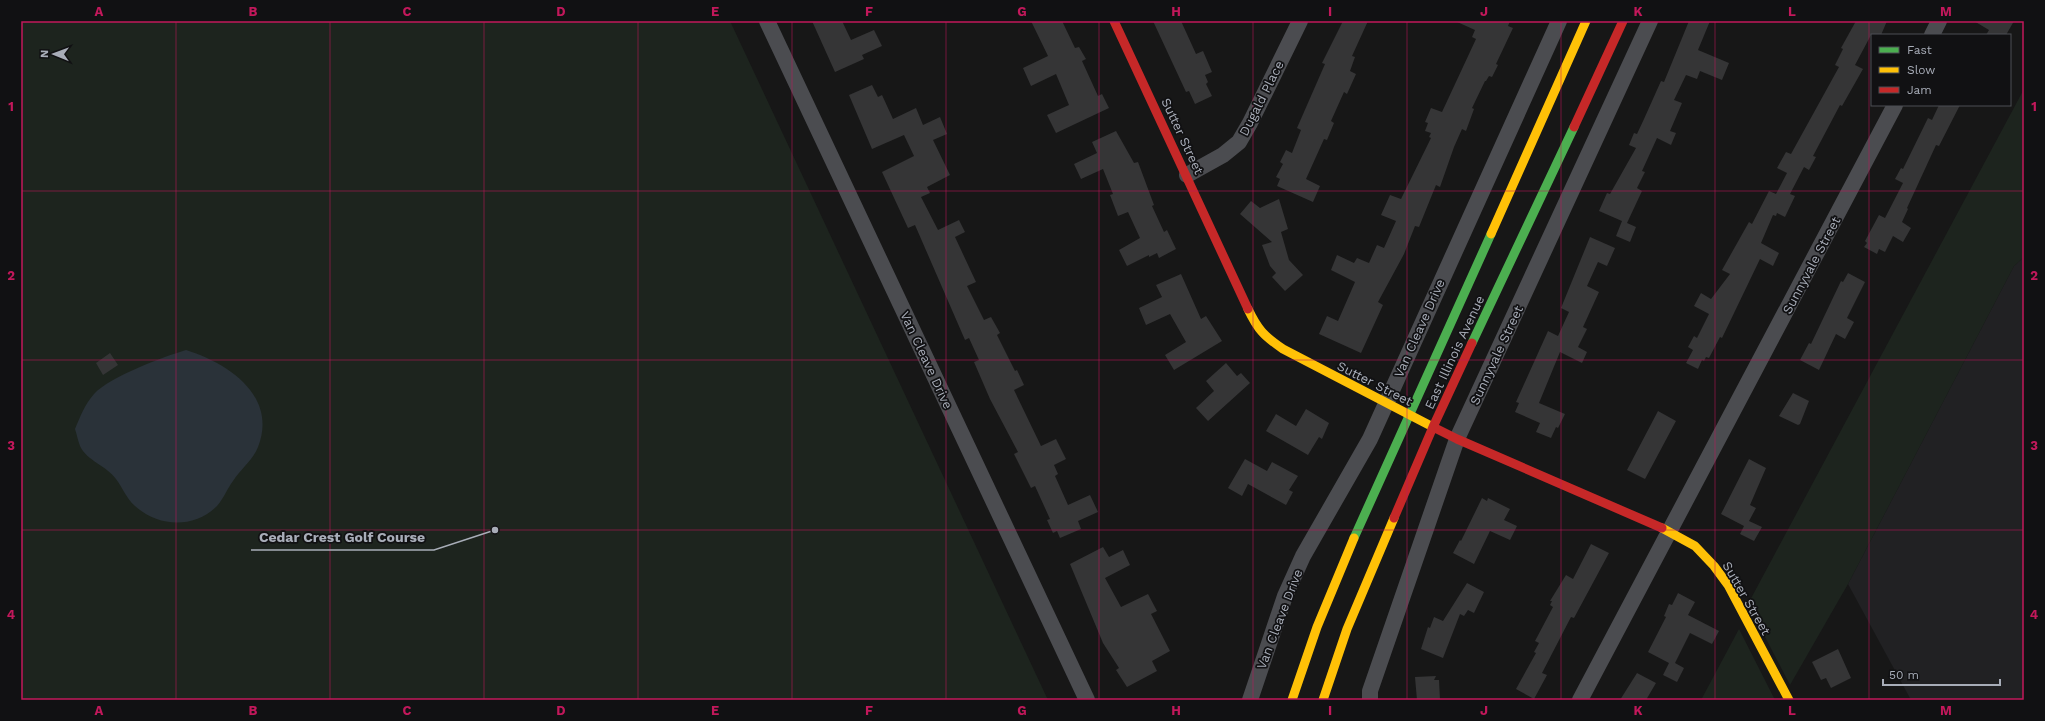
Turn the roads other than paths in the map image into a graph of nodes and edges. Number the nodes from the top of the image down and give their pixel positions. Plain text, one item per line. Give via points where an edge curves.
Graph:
1 (767, 21) edge
2 (1114, 21) edge
3 (1300, 21) edge
4 (1559, 21) edge
5 (1586, 21) edge
6 (1623, 21) edge
7 (1650, 21) edge
8 (1939, 21) edge
9 (1932, 34) edge
10 (1894, 106) edge
11 (1187, 175) junction
12 (1385, 403) junction
13 (1410, 416) junction
14 (1433, 427) junction
15 (1457, 439) junction
16 (1670, 531) junction
17 (1087, 700) edge
18 (1250, 700) edge
19 (1292, 700) edge
20 (1323, 700) edge
21 (1370, 700) edge
22 (1580, 700) edge
23 (1789, 700) edge

1 - 17 street, Van Cleave Drive
2 - 11 main road, Sutter Street
3 - 11 street, Dugald Place via 1239,142 1223,156
4 - 12 street, Van Cleave Drive
5 - 13 main road, East Illinois Avenue
6 - 14 main road, East Illinois Avenue
7 - 15 street, Sunnyvale Street
8 - 9 street
10 - 16 street, Sunnyvale Street
11 - 12 main road, Sutter Street via 1256,327 1283,349
12 - 13 main road, Sutter Street
12 - 18 street, Van Cleave Drive via 1370,439 1300,562 1285,596
13 - 14 main road, Sutter Street
13 - 19 main road, East Illinois Avenue via 1348,547
14 - 15 main road, Sutter Street
14 - 20 main road, East Illinois Avenue via 1347,629
15 - 16 main road, Sutter Street
15 - 21 street, Sunnyvale Street via 1370,691
16 - 22 street, Sunnyvale Street
16 - 23 main road, Sutter Street via 1695,546 1728,585

